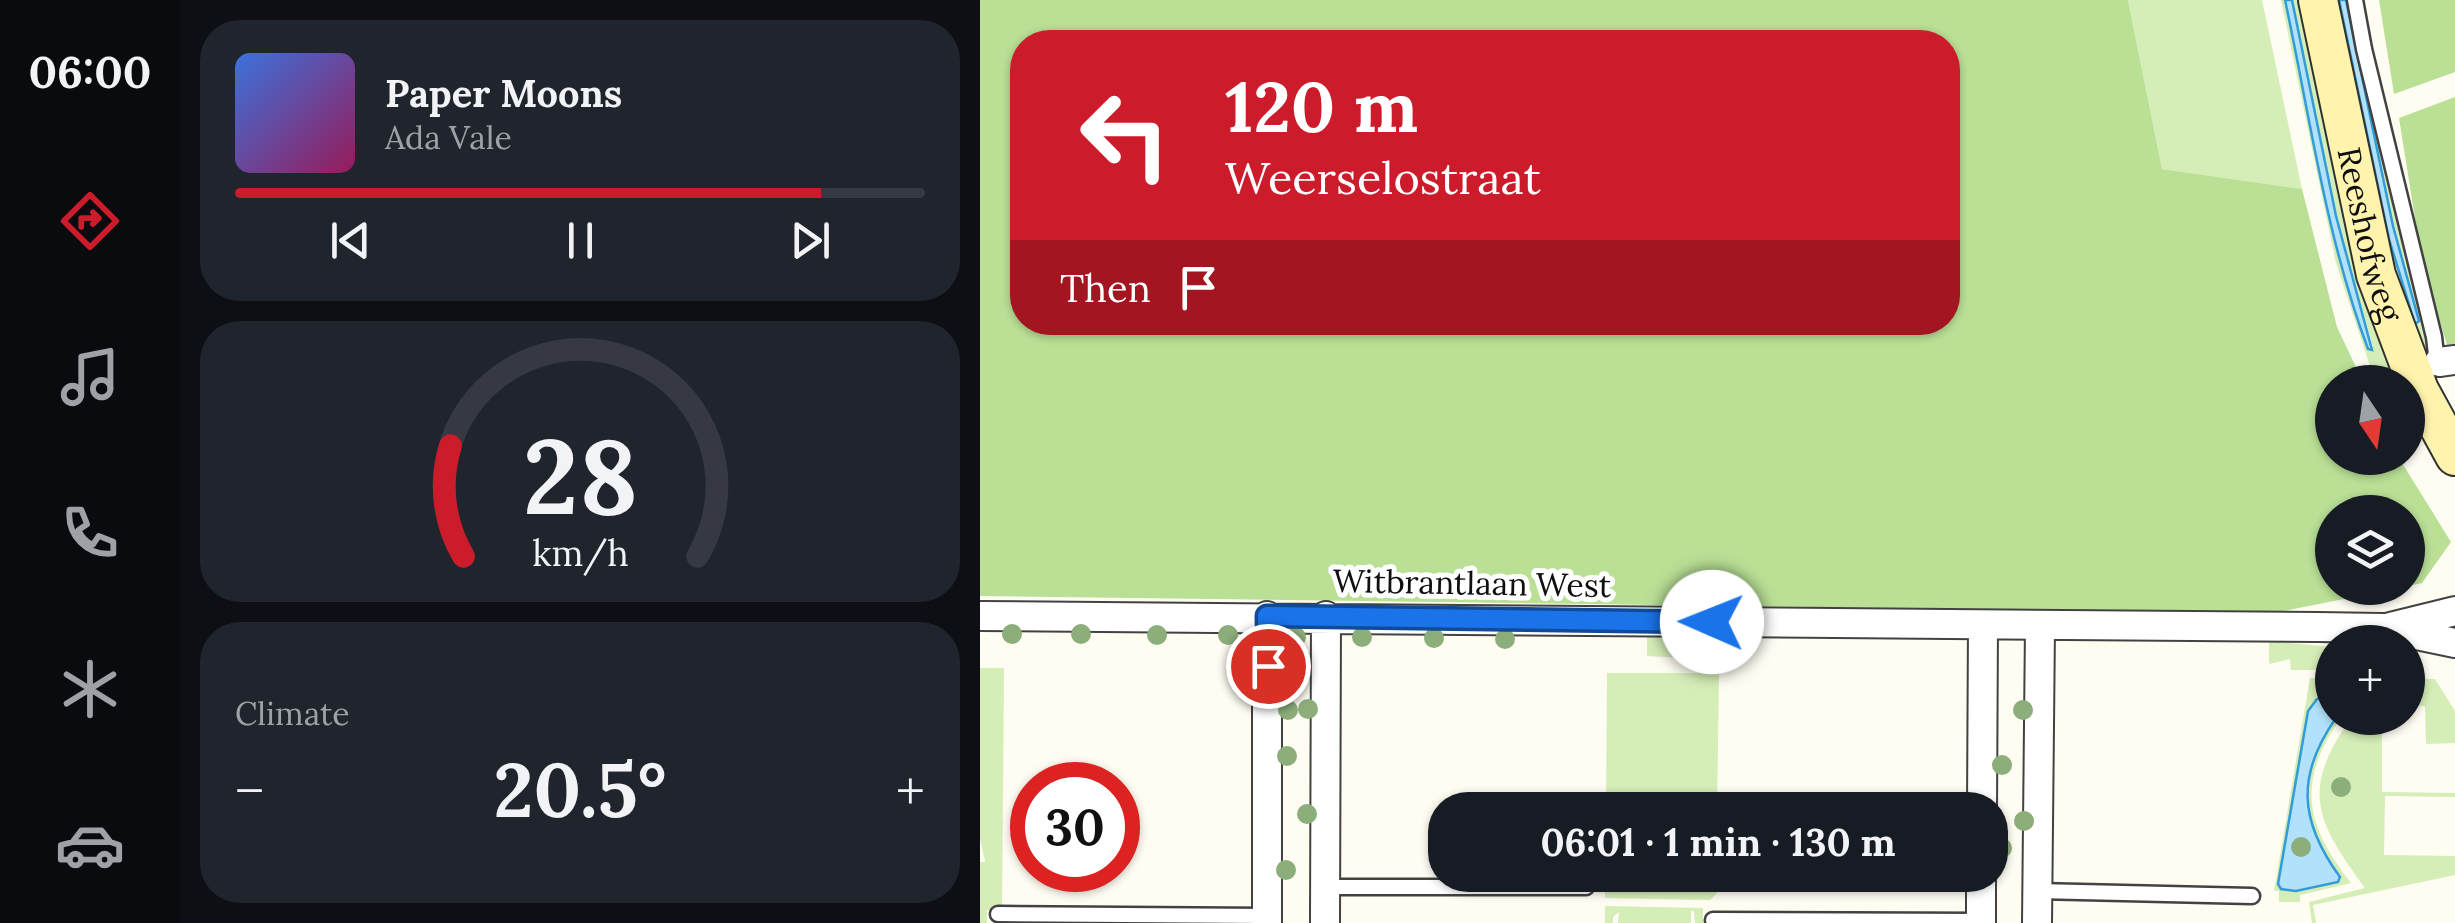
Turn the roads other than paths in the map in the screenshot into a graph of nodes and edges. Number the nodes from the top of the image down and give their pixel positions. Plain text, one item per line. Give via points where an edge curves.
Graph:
1 (2318, 0) edge
2 (2356, 0) edge
3 (2435, 365) edge
4 (2455, 456) edge
5 (2455, 611) edge
6 (980, 616) edge
7 (1267, 616) junction
8 (1326, 616) junction
9 (2396, 625) edge
10 (1983, 626) junction
11 (2040, 626) junction
12 (2315, 628) edge
13 (2425, 637) edge
14 (2455, 644) edge
15 (1982, 792) edge
16 (1325, 888) junction
17 (1428, 888) edge
18 (2037, 891) junction
19 (1982, 892) edge
20 (2252, 896) dead end
21 (998, 914) dead end
22 (1266, 920) edge
23 (1713, 920) dead end
24 (1981, 922) edge
25 (1325, 923) edge
26 (2037, 923) edge

1 - 3 street, Reeshofweg via 2376,275
2 - 3 lane
3 - 4 street, Reeshofweg
5 - 9 street, Witbrantlaan West
6 - 7 street, Witbrantlaan West
7 - 8 street, Witbrantlaan West
7 - 22 street
8 - 10 street, Witbrantlaan West
8 - 16 street
10 - 11 street, Witbrantlaan West
10 - 15 street
11 - 12 street, Witbrantlaan West
11 - 18 street
13 - 14 street, Witbrantlaan West
16 - 17 lane
16 - 25 street
18 - 20 lane
18 - 26 street
19 - 24 street
21 - 22 lane
23 - 24 lane

